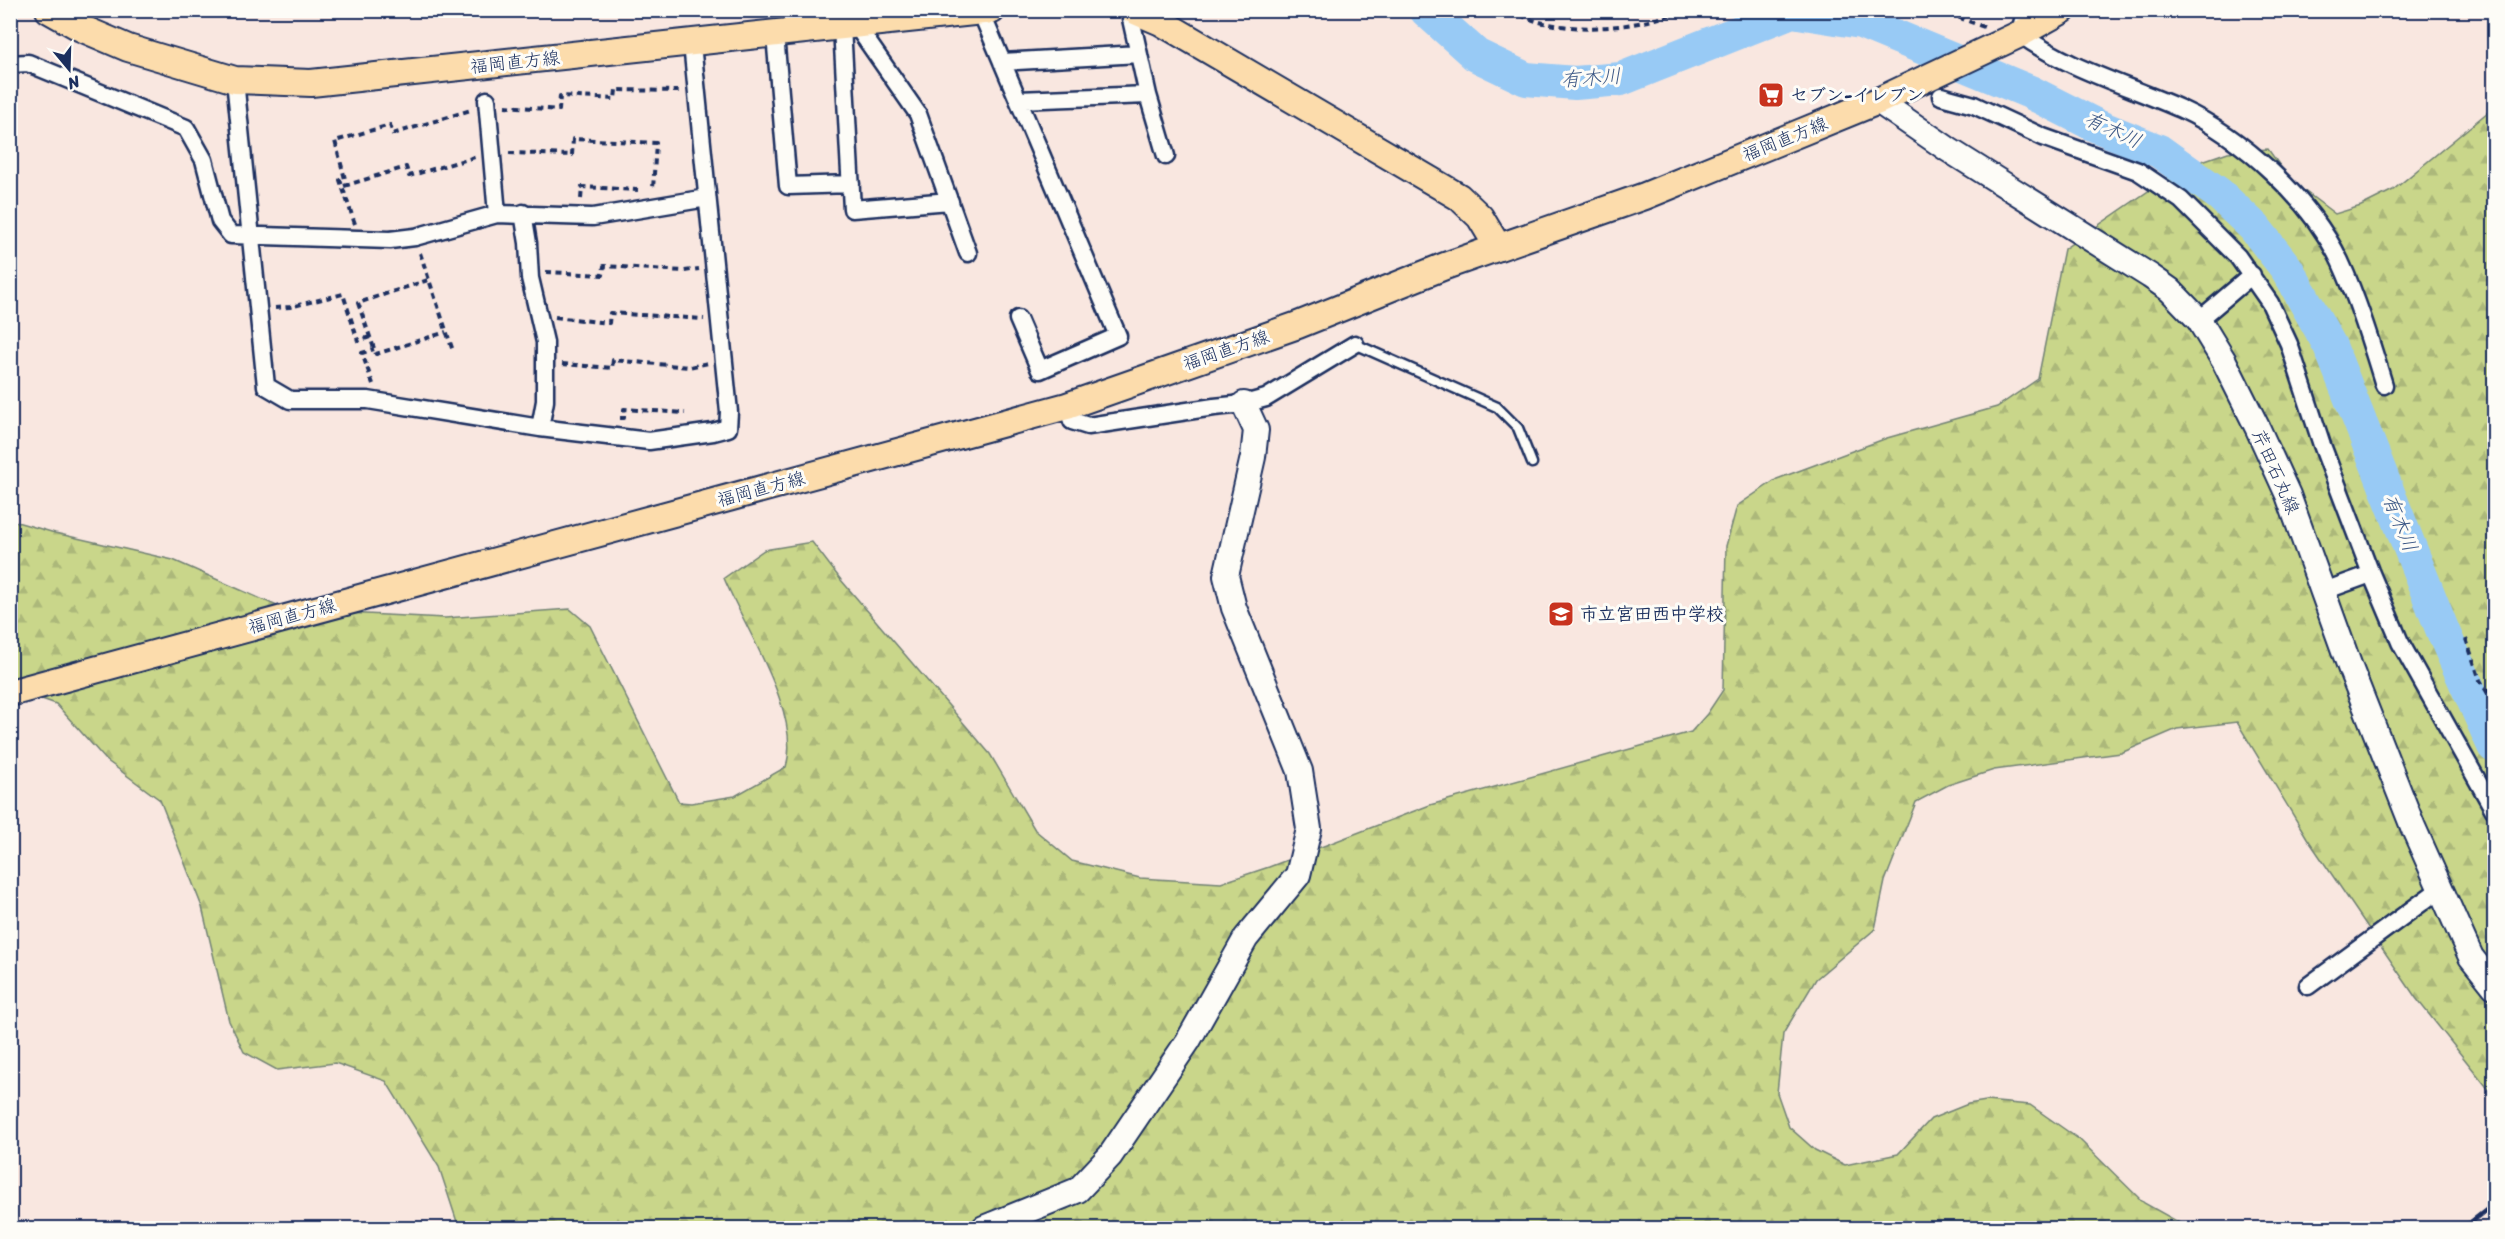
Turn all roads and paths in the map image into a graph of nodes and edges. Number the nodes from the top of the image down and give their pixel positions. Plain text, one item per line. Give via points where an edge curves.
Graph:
1 (49, 10) edge
2 (1131, 10) edge
3 (1511, 10) edge
4 (1682, 10) edge
5 (1939, 10) edge
6 (2063, 10) edge
7 (986, 11) edge
8 (856, 22) edge
9 (2016, 29) edge
10 (774, 35) junction
11 (692, 44) junction
12 (1139, 54) junction
13 (1002, 62) junction
14 (10, 64) edge
15 (235, 80) junction
16 (696, 92) junction
17 (1148, 95) junction
18 (1941, 96) dead end
19 (1018, 100) junction
20 (1878, 101) junction
21 (487, 103) junction
22 (492, 152) junction
23 (1166, 156) dead end
24 (850, 184) junction
25 (344, 186) junction
26 (653, 191) junction
27 (653, 198) dead end
28 (708, 198) junction
29 (950, 201) junction
30 (580, 204) dead end
31 (523, 213) junction
32 (497, 214) junction
33 (251, 234) junction
34 (415, 237) junction
35 (359, 239) junction
36 (1498, 247) junction
37 (968, 253) dead end
38 (715, 267) junction
39 (530, 271) junction
40 (2252, 275) junction
41 (428, 280) junction
42 (259, 310) junction
43 (538, 316) junction
44 (720, 316) junction
45 (1018, 319) dead end
46 (2199, 320) junction
47 (446, 332) junction
48 (370, 337) junction
49 (1355, 344) joint
50 (375, 349) junction
51 (453, 351) dead end
52 (724, 360) junction
53 (547, 363) junction
54 (2384, 385) dead end
55 (379, 402) junction
56 (1244, 404) junction
57 (1066, 406) junction
58 (684, 413) dead end
59 (613, 417) dead end
60 (542, 421) junction
61 (1532, 463) dead end
62 (2371, 574) junction
63 (2324, 591) junction
64 (2466, 639) dead end
65 (10, 693) edge
66 (2494, 704) edge
67 (2494, 810) edge
68 (2440, 889) junction
69 (2308, 986) dead end
70 (2494, 986) edge
71 (984, 1228) edge

1 - 15 main road, 福岡直方線 via 128,48
2 - 12 street
2 - 36 main road via 1161,22 1459,197 1480,217
3 - 4 path via 1521,17 1570,27 1617,26
5 - 9 path via 1991,29
6 - 9 main road, 福岡直方線
7 - 8 main road, 福岡直方線
7 - 13 street
8 - 10 main road, 福岡直方線
8 - 24 street
8 - 29 street via 918,114
9 - 20 main road, 福岡直方線
9 - 54 street via 2042,50 2191,114 2259,160 2315,218 2339,260
10 - 11 main road, 福岡直方線
10 - 24 street via 788,186
11 - 15 main road, 福岡直方線 via 311,83
11 - 16 street
12 - 13 street
12 - 17 street
13 - 19 street
14 - 33 street via 28,63 186,128 204,160 220,221 231,235
15 - 33 street
16 - 21 path via 616,90 615,99 560,96 559,110
16 - 28 street
17 - 19 street
17 - 23 street
18 - 40 street via 1974,105 2138,171 2181,200
19 - 45 street via 1118,336 1040,370
20 - 36 main road, 福岡直方線 via 1644,196
20 - 46 main road, 芹田石丸線 via 2150,276
21 - 22 street
21 - 25 path via 393,134 390,124 335,141
22 - 25 path via 409,176 406,166
22 - 26 path via 572,155 573,140 656,143
22 - 32 street
24 - 29 street via 852,209
25 - 35 path
26 - 27 path
26 - 30 path via 582,187
28 - 31 street via 593,217
28 - 38 street
29 - 37 street
31 - 32 street
31 - 39 street
32 - 34 street
33 - 35 street
33 - 42 street
34 - 35 street
34 - 41 path
36 - 57 main road, 福岡直方線 via 1298,326
38 - 39 path via 684,271 604,266 603,275
38 - 44 street
39 - 43 street
40 - 46 street
40 - 62 street via 2289,344
41 - 47 path
41 - 48 path via 358,303
42 - 48 path via 343,294 358,341
42 - 55 street via 266,386 290,400
43 - 44 path via 609,323 610,313 706,319
43 - 53 street
44 - 52 street
46 - 63 main road, 芹田石丸線 via 2224,361 2288,495
47 - 50 path via 376,354
47 - 51 path
48 - 50 path
49 - 56 street via 1266,399
49 - 61 lane via 1497,407 1518,428
50 - 55 path via 362,352
52 - 53 path via 689,367 613,360 612,368
52 - 60 street via 728,428 649,441
53 - 60 street
55 - 60 street
56 - 57 street via 1088,426 1072,421
56 - 71 main road via 1256,430 1226,576 1234,608 1300,771 1309,829 1298,875 1246,938 1188,1041 1110,1156 1078,1190
57 - 65 main road, 福岡直方線
58 - 59 path via 624,409 624,418
62 - 63 street
62 - 67 street via 2400,642
63 - 68 main road, 芹田石丸線
64 - 66 path via 2480,680
68 - 69 street
68 - 70 main road, 芹田石丸線 via 2471,957

